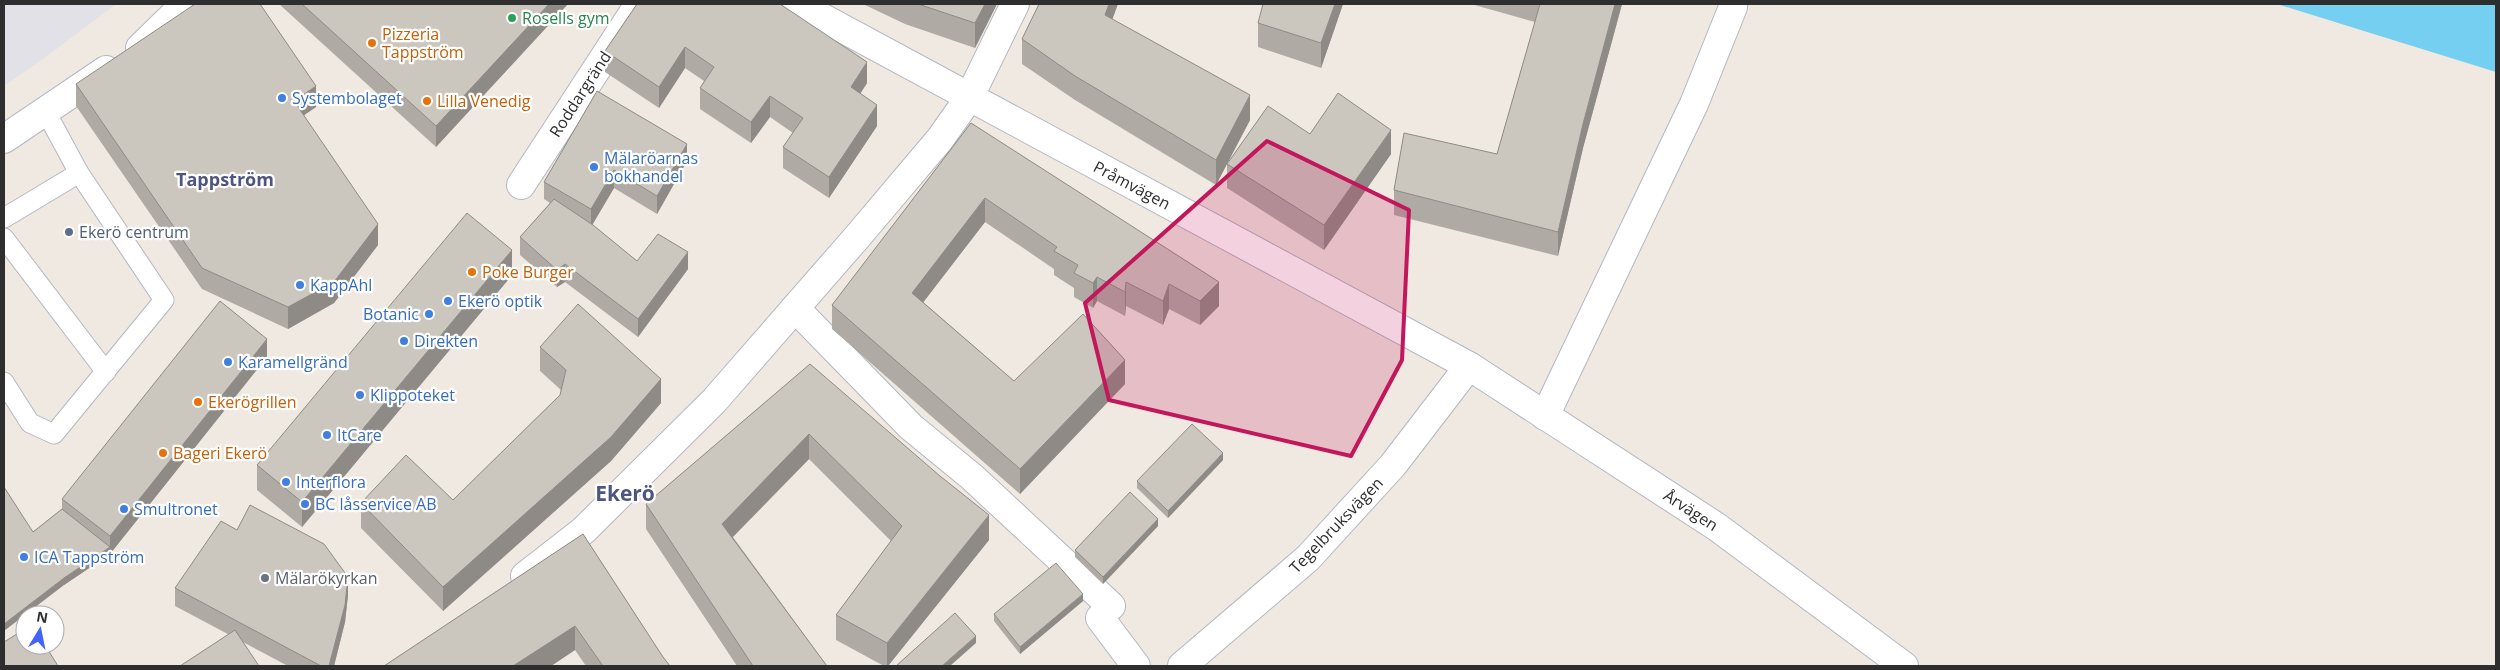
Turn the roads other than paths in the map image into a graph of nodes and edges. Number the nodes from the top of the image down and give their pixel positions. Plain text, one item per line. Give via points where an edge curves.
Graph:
1 (185, 4) edge
2 (639, 4) edge
3 (796, 4) edge
4 (1015, 4) edge
5 (1732, 7) dead end
6 (969, 98) junction
7 (46, 112) junction
8 (4, 139) edge
9 (79, 173) junction
10 (521, 184) dead end
11 (4, 218) edge
12 (4, 238) edge
13 (795, 308) junction
14 (1469, 366) junction
15 (106, 372) junction
16 (4, 382) edge
17 (1546, 416) junction
18 (508, 589) edge
19 (1136, 666) edge
20 (1182, 666) edge
21 (1904, 666) edge

1 - 7 street via 148,42
2 - 10 street, Roddargränd
3 - 6 street, Pråmvägen
4 - 6 street
5 - 17 street via 1694,104
6 - 13 street via 940,139
6 - 14 street, Pråmvägen
7 - 8 street
7 - 9 lane
9 - 11 lane
9 - 15 lane via 164,300
12 - 15 lane
13 - 18 street via 714,401 584,530
13 - 19 street via 911,427 972,477 1106,612
14 - 17 street, Årvägen
14 - 20 street, Tegelbruksvägen via 1394,465 1308,558
15 - 16 lane via 54,434 30,424
17 - 21 street, Årvägen via 1717,527

